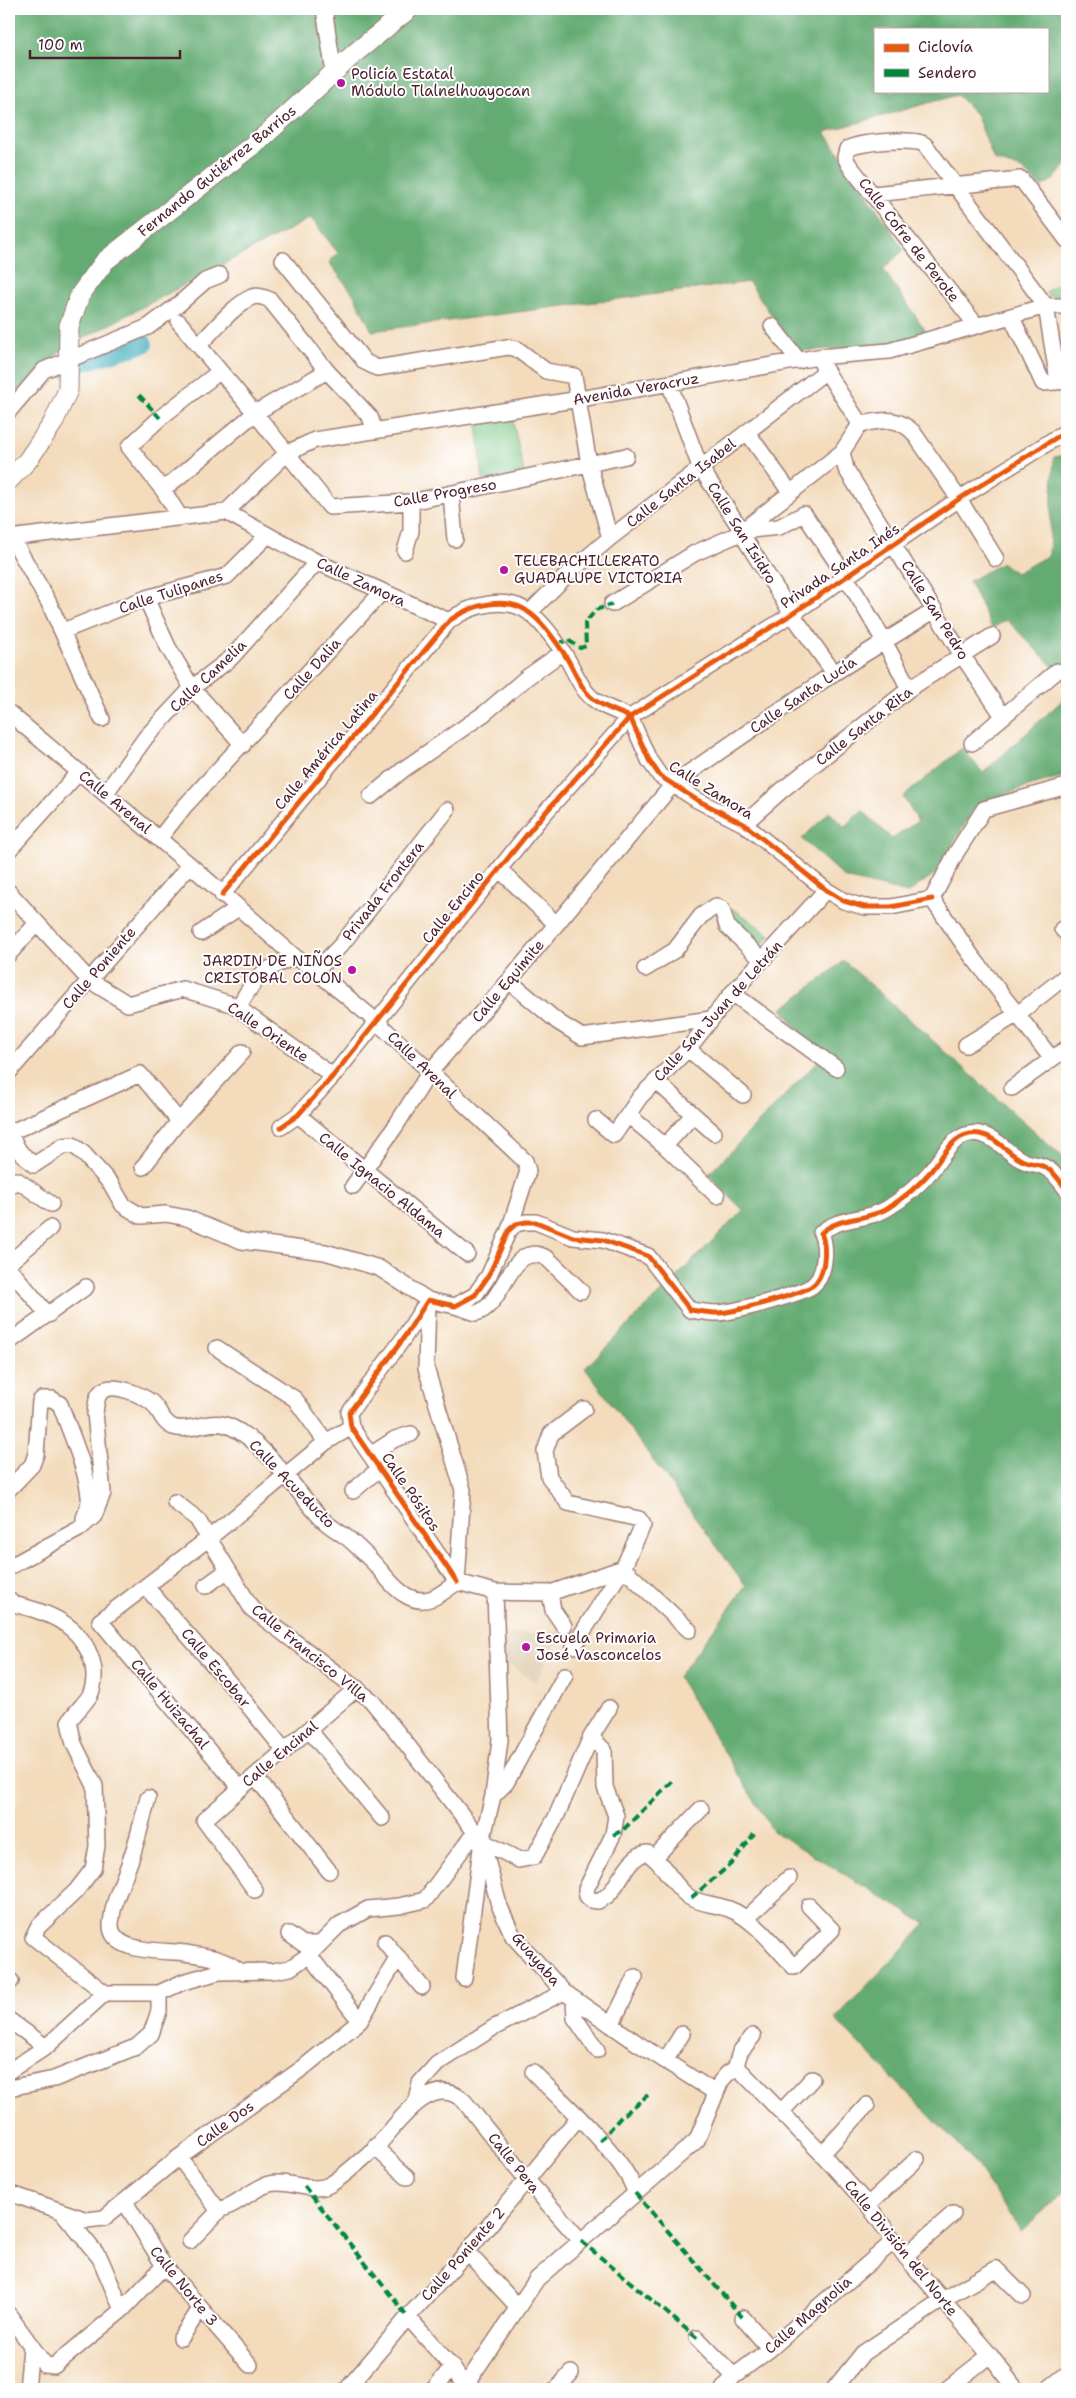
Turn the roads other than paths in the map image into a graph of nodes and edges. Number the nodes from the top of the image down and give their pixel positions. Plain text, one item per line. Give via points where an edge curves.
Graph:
1 (324, 9) edge
2 (409, 9) edge
3 (334, 73) junction
4 (956, 184) junction
5 (873, 194) junction
6 (1067, 240) edge
7 (283, 260) dead end
8 (220, 275) dead end
9 (1046, 306) junction
10 (1067, 306) edge
11 (1011, 316) junction
12 (179, 322) dead end
13 (772, 326) dead end
14 (978, 326) junction
15 (199, 345) junction
16 (818, 357) junction
17 (799, 361) junction
18 (69, 368) junction
19 (327, 371) junction
20 (219, 372) junction
21 (826, 372) junction
22 (1063, 381) edge
23 (670, 383) junction
24 (580, 399) junction
25 (9, 411) edge
26 (255, 412) junction
27 (860, 424) junction
28 (375, 431) junction
29 (747, 432) junction
30 (1062, 434) dead end
31 (842, 452) junction
32 (287, 453) junction
33 (626, 456) dead end
34 (589, 464) junction
35 (700, 467) junction
36 (9, 480) edge
37 (163, 490) junction
38 (790, 492) junction
39 (451, 494) junction
40 (959, 499) junction
41 (411, 502) junction
42 (226, 512) junction
43 (180, 517) junction
44 (742, 532) junction
45 (268, 535) junction
46 (10, 538) edge
47 (610, 538) junction
48 (455, 540) dead end
49 (894, 544) junction
50 (405, 551) dead end
51 (996, 560) dead end
52 (317, 562) junction
53 (846, 576) junction
54 (382, 592) junction
55 (146, 598) junction
56 (612, 604) dead end
57 (935, 610) junction
58 (530, 612) junction
59 (792, 614) junction
60 (449, 621) junction
61 (63, 631) junction
62 (992, 636) dead end
63 (885, 640) junction
64 (563, 652) junction
65 (962, 655) junction
66 (1058, 671) dead end
67 (834, 673) junction
68 (192, 688) junction
69 (910, 689) junction
70 (9, 713) edge
71 (1003, 716) junction
72 (630, 717) junction
73 (102, 719) dead end
74 (972, 743) dead end
75 (243, 745) junction
76 (79, 772) junction
77 (674, 783) junction
78 (1067, 786) edge
79 (106, 794) junction
80 (371, 796) dead end
81 (447, 810) dead end
82 (744, 824) junction
83 (159, 839) junction
84 (9, 850) edge
85 (190, 865) junction
86 (499, 869) junction
87 (826, 890) junction
88 (9, 892) edge
89 (222, 895) junction
90 (932, 898) junction
91 (238, 908) junction
92 (37, 923) junction
93 (556, 924) junction
94 (201, 933) dead end
95 (9, 954) edge
96 (295, 957) junction
97 (762, 960) junction
98 (645, 969) dead end
99 (316, 971) junction
100 (1067, 975) edge
101 (89, 980) junction
102 (509, 981) junction
103 (732, 993) junction
104 (238, 1008) junction
105 (1019, 1013) junction
106 (712, 1019) junction
107 (376, 1021) junction
108 (966, 1045) dead end
109 (688, 1049) junction
110 (242, 1052) dead end
111 (1062, 1056) edge
112 (836, 1068) dead end
113 (9, 1072) edge
114 (430, 1073) junction
115 (333, 1076) junction
116 (656, 1081) junction
117 (1012, 1088) dead end
118 (743, 1096) dead end
119 (628, 1115) junction
120 (298, 1116) junction
121 (692, 1116) junction
122 (596, 1120) dead end
123 (179, 1121) junction
124 (281, 1127) dead end
125 (9, 1133) edge
126 (714, 1133) dead end
127 (665, 1146) junction
128 (143, 1167) dead end
129 (364, 1170) junction
130 (13, 1183) edge
131 (353, 1186) dead end
132 (1067, 1190) edge
133 (716, 1196) dead end
134 (51, 1204) dead end
135 (50, 1228) dead end
136 (509, 1230) junction
137 (466, 1254) dead end
138 (9, 1263) edge
139 (9, 1268) edge
140 (86, 1287) dead end
141 (581, 1291) dead end
142 (428, 1300) junction
143 (455, 1306) junction
144 (48, 1315) junction
145 (9, 1342) edge
146 (218, 1348) dead end
147 (584, 1409) dead end
148 (350, 1420) junction
149 (411, 1434) dead end
150 (326, 1442) junction
151 (370, 1454) junction
152 (380, 1468) junction
153 (286, 1473) junction
154 (9, 1489) edge
155 (353, 1490) dead end
156 (175, 1502) dead end
157 (79, 1529) junction
158 (208, 1539) junction
159 (9, 1567) edge
160 (623, 1568) junction
161 (228, 1570) junction
162 (458, 1582) junction
163 (206, 1586) dead end
164 (146, 1587) junction
165 (495, 1592) junction
166 (550, 1593) junction
167 (9, 1600) edge
168 (564, 1626) dead end
169 (689, 1630) dead end
170 (574, 1646) dead end
171 (565, 1675) dead end
172 (357, 1688) junction
173 (609, 1708) dead end
174 (309, 1730) junction
175 (591, 1737) junction
176 (285, 1751) junction
177 (255, 1776) junction
178 (240, 1788) junction
179 (493, 1796) junction
180 (148, 1798) dead end
181 (702, 1810) dead end
182 (382, 1818) dead end
183 (479, 1837) junction
184 (654, 1858) junction
185 (330, 1871) dead end
186 (789, 1878) dead end
187 (254, 1890) dead end
188 (809, 1906) dead end
189 (746, 1918) junction
190 (289, 1934) dead end
191 (385, 1942) dead end
192 (320, 1944) junction
193 (309, 1955) junction
194 (398, 1957) junction
195 (239, 1972) junction
196 (635, 1977) dead end
197 (464, 1978) dead end
198 (422, 1987) dead end
199 (105, 1993) junction
200 (159, 1993) junction
201 (569, 1996) junction
202 (9, 2020) edge
203 (360, 2021) junction
204 (611, 2026) junction
205 (682, 2034) dead end
206 (753, 2036) dead end
207 (46, 2047) junction
208 (597, 2050) dead end
209 (666, 2061) junction
210 (735, 2069) junction
211 (9, 2071) edge
212 (533, 2072) dead end
213 (812, 2079) dead end
214 (9, 2088) edge
215 (716, 2093) junction
216 (415, 2104) junction
217 (867, 2105) dead end
218 (781, 2112) junction
219 (578, 2118) junction
220 (376, 2147) junction
221 (822, 2154) junction
222 (179, 2157) junction
223 (917, 2159) dead end
224 (407, 2177) dead end
225 (527, 2180) junction
226 (9, 2193) edge
227 (635, 2193) junction
228 (124, 2202) junction
229 (868, 2205) junction
230 (221, 2209) junction
231 (62, 2212) junction
232 (952, 2214) dead end
233 (190, 2241) dead end
234 (581, 2241) junction
235 (894, 2241) junction
236 (467, 2252) junction
237 (905, 2256) junction
238 (164, 2266) junction
239 (1023, 2296) dead end
240 (942, 2300) junction
241 (518, 2307) junction
242 (200, 2309) junction
243 (122, 2310) junction
244 (9, 2315) edge
245 (408, 2317) junction
246 (743, 2318) dead end
247 (181, 2338) dead end
248 (697, 2338) dead end
249 (31, 2346) junction
250 (770, 2349) junction
251 (990, 2355) junction
252 (250, 2365) dead end
253 (452, 2367) junction
254 (571, 2373) dead end
255 (1067, 2374) edge
256 (734, 2376) junction
257 (27, 2389) edge
258 (347, 2389) edge
259 (434, 2389) edge
260 (468, 2389) edge
261 (557, 2389) edge
262 (723, 2389) edge
263 (834, 2389) edge
264 (947, 2389) edge
265 (1016, 2389) edge
266 (1048, 2389) edge

1 - 3 street
2 - 3 main road, Fernando Gutiérrez Barrios
3 - 18 main road, Fernando Gutiérrez Barrios via 263,137 105,261 80,295 69,326
4 - 5 street
4 - 5 street, Calle Cofre de Perote via 922,142 850,147 845,153 850,165
4 - 6 street via 1021,179
4 - 9 street
5 - 14 street, Calle Cofre de Perote
7 - 24 street via 365,362 377,368 508,347 517,349 546,371 574,376
8 - 18 street via 205,281 148,327
9 - 10 street, Avenida Veracruz
9 - 11 street, Avenida Veracruz
9 - 22 street
11 - 14 street, Avenida Veracruz
11 - 22 street via 1043,383
12 - 15 street
13 - 17 street
14 - 16 street, Avenida Veracruz via 889,351
15 - 19 street via 240,305 262,296 270,300
15 - 20 street
16 - 17 street, Avenida Veracruz
16 - 21 street
17 - 23 street, Avenida Veracruz
18 - 25 street via 44,370
18 - 36 main road, Fernando Gutiérrez Barrios via 68,390 53,423 28,460
19 - 26 street
19 - 28 street via 370,417
20 - 26 street
20 - 37 street via 160,418 130,447
21 - 27 street
21 - 29 street, Calle Santa Isabel
23 - 24 street, Avenida Veracruz
23 - 35 street, Calle San Isidro
24 - 28 street, Avenida Veracruz
24 - 34 street
26 - 32 street
26 - 37 street
27 - 31 street
27 - 40 street via 894,420 906,425
28 - 32 street, Avenida Veracruz via 315,440
29 - 35 street, Calle Santa Isabel
29 - 38 street
30 - 40 street, Privada Santa Inés
31 - 38 street
31 - 49 street, Calle San Pedro via 846,469
32 - 41 street, Calle Progreso via 330,507
32 - 42 street, Avenida Veracruz
33 - 34 street, Calle Progreso
34 - 39 street, Calle Progreso
34 - 47 street
35 - 44 street, Calle San Isidro
35 - 47 street, Calle Santa Isabel
37 - 43 street
38 - 44 street
39 - 41 street, Calle Progreso
39 - 48 street
40 - 49 street, Privada Santa Inés
40 - 51 street
41 - 50 street via 411,531
42 - 43 street
42 - 45 street, Calle Zamora
43 - 46 street
44 - 53 street via 778,527 804,514
44 - 56 street via 695,553
44 - 59 street, Calle San Isidro
45 - 52 street, Calle Zamora
45 - 55 street, Calle Tulipanes via 227,576
46 - 61 street
47 - 58 street, Calle Santa Isabel via 570,571
49 - 53 street, Privada Santa Inés
49 - 57 street, Calle San Pedro
52 - 54 street, Calle Zamora
52 - 68 street, Calle Camelia via 231,658
53 - 59 street, Privada Santa Inés
53 - 63 street
54 - 60 street, Calle Zamora
54 - 75 street, Calle Dalia
55 - 61 street, Calle Tulipanes
55 - 68 street via 168,647
57 - 63 street, Calle Santa Lucía
57 - 65 street, Calle San Pedro
58 - 60 street via 516,606 492,603 462,611
58 - 64 street
59 - 67 street, Calle San Isidro
59 - 72 street, Privada Santa Inés
60 - 89 street, Calle América Latina
61 - 73 street
62 - 65 street, Calle Santa Rita
63 - 67 street, Calle Santa Lucía
63 - 69 street
64 - 72 street via 587,693 604,706
64 - 80 street
65 - 69 street, Calle Santa Rita
65 - 71 street, Calle San Pedro
66 - 71 street
67 - 77 street, Calle Santa Lucía
68 - 75 street
68 - 79 street, Calle Camelia via 146,737
69 - 82 street, Calle Santa Rita
70 - 76 street, Calle Arenal
71 - 74 street
72 - 77 street, Calle Zamora via 649,760 660,776
72 - 86 street, Calle Encino
75 - 83 street, Calle Dalia
76 - 79 street, Calle Arenal
76 - 84 street
77 - 82 street, Calle Zamora via 697,800
77 - 93 street, Calle Equimite
78 - 90 street via 984,810
79 - 83 street, Calle Arenal
81 - 99 street, Privada Frontera
82 - 87 street, Calle Zamora
83 - 85 street, Calle Arenal
85 - 89 street, Calle Arenal
85 - 101 street, Calle Poniente
86 - 93 street
86 - 107 street, Calle Encino
87 - 90 street, Calle Zamora via 844,901 864,907 891,907
87 - 97 street, Calle San Juan de Letrán
88 - 92 street, Calle Oriente
89 - 91 street, Calle Arenal
90 - 105 street via 971,955
91 - 94 street
91 - 96 street, Calle Arenal
92 - 95 street
92 - 101 street, Calle Oriente
93 - 102 street, Calle Equimite
96 - 99 street, Calle Arenal
96 - 104 street via 273,965 252,982
97 - 98 street via 727,926 722,909 716,906 701,916 675,950
97 - 103 street, Calle San Juan de Letrán
99 - 107 street, Calle Arenal
100 - 105 street
101 - 104 street, Calle Oriente via 128,1004 183,989
101 - 113 street, Calle Poniente
102 - 106 street via 558,1022 582,1037
102 - 114 street, Calle Equimite
103 - 106 street, Calle San Juan de Letrán
103 - 112 street
104 - 115 street, Calle Oriente
105 - 108 street
105 - 111 street
106 - 109 street, Calle San Juan de Letrán
107 - 114 street, Calle Arenal
107 - 115 street, Calle Encino
109 - 116 street, Calle San Juan de Letrán
109 - 118 street
110 - 123 street
111 - 117 street
114 - 129 street, Calle Equimite
114 - 136 street, Calle Arenal via 528,1165
115 - 120 street, Calle Encino
116 - 119 street, Calle San Juan de Letrán
116 - 121 street
119 - 122 street, Calle San Juan de Letrán via 614,1134
119 - 127 street
120 - 124 street, Calle Encino
120 - 129 street, Calle Ignacio Aldama
121 - 126 street
121 - 127 street
123 - 125 street via 140,1074
123 - 128 street
125 - 142 street via 18,1151 34,1165 63,1146 73,1145 111,1184 123,1205 141,1216 166,1214 187,1218 242,1241 325,1252 379,1268
127 - 133 street
129 - 131 street, Calle Equimite
129 - 137 street, Calle Ignacio Aldama
130 - 134 street
132 - 136 street via 1052,1171 1029,1164 992,1139 978,1134 963,1136 948,1146 931,1171 886,1210 839,1222 821,1232 825,1261 814,1285 792,1296 718,1313 690,1310 648,1256 637,1251 603,1240 573,1237 536,1222 516,1224
135 - 138 street
136 - 143 street via 483,1286 468,1301
139 - 144 street
140 - 144 street
141 - 143 street via 548,1259 531,1254 518,1262 486,1308 476,1313
142 - 143 street
142 - 148 street
142 - 162 street via 426,1368 463,1490
144 - 145 street
146 - 150 street via 295,1399
147 - 160 street via 551,1434 545,1451 550,1477 568,1503 639,1519 643,1524 642,1530
148 - 150 street
148 - 151 street, Calle Pósitos
149 - 151 street
150 - 153 street
151 - 152 street, Calle Pósitos
152 - 155 street
152 - 162 street, Calle Pósitos
153 - 157 street, Calle Acueducto via 245,1436 226,1425 209,1423 173,1427 162,1419 152,1403 137,1394 106,1388 100,1392 95,1413 103,1494 94,1516
153 - 158 street
153 - 162 street, Calle Acueducto via 325,1522 350,1540 407,1597 423,1601 434,1599
154 - 157 street via 32,1465 41,1400 52,1399 60,1404 89,1496 88,1508
156 - 158 street, Calle Francisco Villa via 197,1519
157 - 159 street, Calle Acueducto
158 - 161 street, Calle Francisco Villa
158 - 164 street
160 - 166 street
160 - 169 street
160 - 170 street
161 - 163 street
161 - 172 street, Calle Francisco Villa via 252,1608
162 - 165 street
164 - 176 street, Calle Escobar
164 - 178 street, Calle Huizachal via 100,1621
165 - 166 street
165 - 179 street via 500,1740
166 - 168 street via 554,1610
167 - 199 street via 12,1604 51,1614 73,1628 88,1647 95,1671 90,1695 68,1722 74,1744 95,1786 93,1869 76,1892 38,1927 33,1936
171 - 179 street via 506,1783
172 - 174 street, Calle Encinal
172 - 183 street, Calle Francisco Villa via 371,1700
173 - 175 street
174 - 176 street, Calle Encinal
174 - 182 street
175 - 183 street via 556,1817 534,1857 519,1860
175 - 184 street via 604,1750 604,1787 616,1816 613,1835 586,1889 587,1896 598,1901 609,1894 642,1853
176 - 177 street, Calle Encinal
177 - 178 street, Calle Encinal
177 - 185 street
178 - 187 street, Calle Encinal via 204,1820
179 - 183 street
180 - 195 street via 135,1848 114,1900 111,1926 125,1944 139,1950 222,1960
181 - 184 street
183 - 192 street via 425,1900 368,1909 339,1925
183 - 197 street
183 - 201 street, Guayaba via 499,1906 513,1936
184 - 189 street via 676,1887 691,1898 729,1909
186 - 189 street
188 - 189 street via 832,1930 794,1967
190 - 192 street via 304,1944
191 - 194 street
192 - 193 street
193 - 195 street via 290,1968
193 - 203 street
194 - 198 street
194 - 203 street
195 - 200 street via 219,1972
196 - 204 street
199 - 200 street
199 - 207 street
200 - 214 street via 159,2011 151,2034 136,2047 54,2078
201 - 204 street, Guayaba
201 - 208 street via 574,2018
201 - 216 street via 493,2028 437,2064 420,2083
202 - 207 street
203 - 222 street, Calle Dos via 304,2067
204 - 209 street, Guayaba
205 - 209 street
206 - 210 street via 740,2052
207 - 211 street
209 - 215 street, Guayaba
210 - 215 street via 721,2080
210 - 218 street, Calle División del Norte via 741,2071
212 - 219 street
213 - 218 street
215 - 227 street via 697,2140
216 - 220 street
216 - 225 street, Calle Pera via 443,2091 454,2093 464,2101
217 - 221 street
218 - 221 street, Calle División del Norte
219 - 225 street, Calle Poniente 2
219 - 227 street via 626,2171
220 - 224 street
220 - 230 street via 330,2185 317,2188 270,2184
221 - 229 street, Calle División del Norte
222 - 228 street, Calle Dos
222 - 230 street via 216,2207
223 - 229 street
225 - 234 street, Calle Pera
225 - 236 street, Calle Poniente 2
226 - 231 street
227 - 234 street
228 - 231 street, Calle Dos via 104,2218 87,2220
228 - 238 street, Calle Norte 3
229 - 235 street, Calle División del Norte
230 - 233 street
231 - 243 street via 100,2258
232 - 237 street
234 - 241 street via 537,2279
235 - 237 street, Calle División del Norte
235 - 250 street, Calle Magnolia
236 - 241 street
236 - 245 street, Calle Poniente 2
237 - 240 street, Calle División del Norte
238 - 242 street, Calle Norte 3
238 - 243 street
239 - 240 street via 996,2269
240 - 251 street, Calle División del Norte
240 - 263 street via 863,2353
241 - 260 street via 471,2377
242 - 247 street
242 - 252 street, Calle Norte 3
243 - 249 street via 54,2366 45,2365
244 - 249 street
245 - 253 street
245 - 258 street, Calle Poniente 2
246 - 250 street
248 - 256 street
249 - 257 street
250 - 256 street, Calle Magnolia
251 - 264 street
251 - 265 street, Calle División del Norte
253 - 259 street
253 - 260 street
254 - 261 street
255 - 266 street
256 - 262 street, Calle Magnolia

